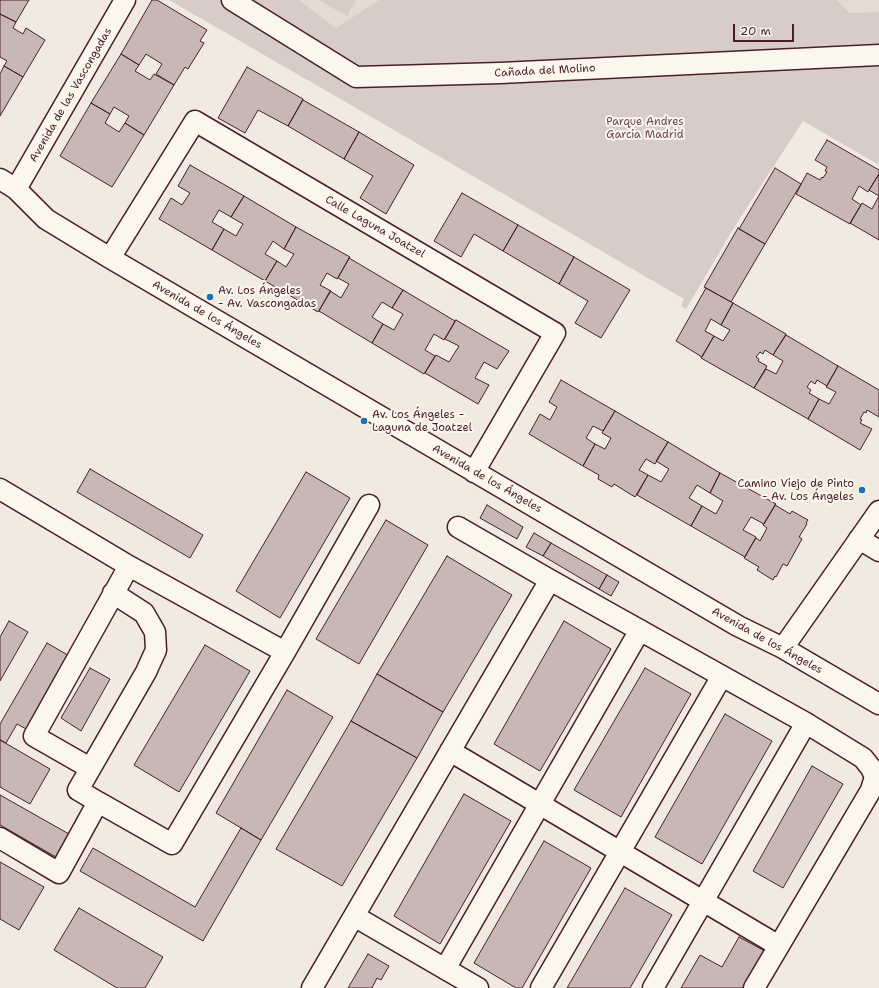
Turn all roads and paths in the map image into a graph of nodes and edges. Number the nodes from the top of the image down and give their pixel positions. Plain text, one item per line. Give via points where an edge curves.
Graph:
1 (125, 0) edge
2 (232, 0) edge
3 (879, 55) edge
4 (4, 182) edge
5 (110, 258) junction
6 (474, 472) junction
7 (0, 489) edge
8 (369, 505) dead end
9 (879, 511) edge
10 (458, 528) dead end
11 (859, 539) junction
12 (879, 551) edge
13 (129, 566) junction
14 (550, 580) junction
15 (114, 593) junction
16 (640, 630) junction
17 (783, 648) junction
18 (285, 652) junction
19 (722, 676) junction
20 (879, 704) edge
21 (806, 723) junction
22 (450, 750) junction
23 (90, 768) junction
24 (98, 802) junction
25 (540, 804) junction
26 (0, 838) edge
27 (620, 852) junction
28 (703, 901) junction
29 (354, 916) junction
30 (778, 946) junction
31 (445, 969) junction
32 (312, 988) edge
33 (478, 988) edge
34 (541, 988) edge
35 (653, 988) edge
36 (754, 988) edge

1 - 4 street, Avenida de las Vascongadas
2 - 3 street, Cañada del Molino via 356,77 500,73
4 - 5 street, Avenida de los Ángeles via 46,219
5 - 6 street, Avenida de los Ángeles
5 - 6 street, Calle Laguna Joatzel via 195,122 229,141 555,333
6 - 17 street, Avenida de los Ángeles via 738,626
7 - 13 street
8 - 18 street
9 - 11 street
10 - 14 street
11 - 12 street
11 - 17 street
13 - 15 street
13 - 18 street
14 - 16 street
14 - 22 street
15 - 23 street via 144,613 155,632 156,650 146,672
15 - 23 street via 34,736
16 - 19 street
16 - 25 street
17 - 20 street, Avenida de los Ángeles
18 - 24 street via 172,844
19 - 21 street
19 - 27 street
21 - 28 street
21 - 30 street via 863,758 875,777 871,790
22 - 25 street
22 - 29 street
23 - 24 street via 78,790
24 - 26 street via 60,873
25 - 27 street
25 - 31 street
27 - 28 street
27 - 34 street
28 - 30 street
28 - 35 street
29 - 31 street
29 - 32 street
30 - 36 street
31 - 33 street

